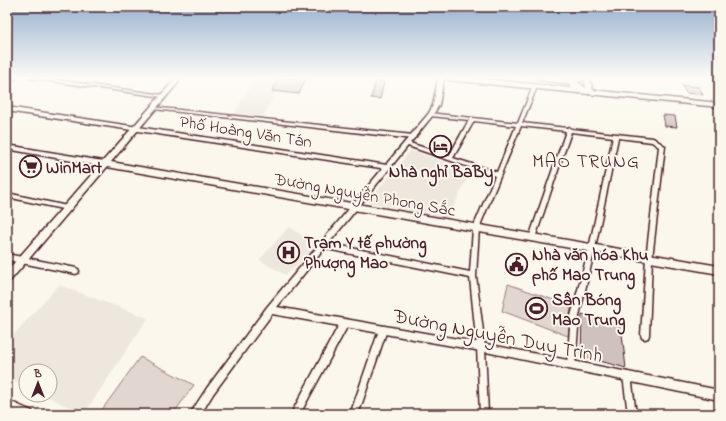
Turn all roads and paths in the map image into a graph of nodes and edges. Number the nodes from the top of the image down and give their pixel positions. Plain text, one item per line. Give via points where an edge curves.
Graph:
1 (162, 98) edge
2 (437, 98) edge
3 (531, 98) edge
4 (641, 98) edge
5 (719, 105) edge
6 (154, 108) junction
7 (7, 109) edge
8 (431, 114) junction
9 (472, 119) junction
10 (521, 124) junction
11 (136, 128) junction
12 (568, 129) junction
13 (616, 135) junction
14 (413, 137) junction
15 (407, 144) junction
16 (7, 146) edge
17 (450, 159) junction
18 (106, 164) junction
19 (386, 167) junction
20 (498, 175) junction
21 (7, 195) edge
22 (355, 207) junction
23 (67, 208) junction
24 (476, 228) junction
25 (532, 238) junction
26 (322, 245) junction
27 (592, 248) junction
28 (7, 257) edge
29 (649, 259) junction
30 (22, 260) junction
31 (719, 270) edge
32 (76, 271) dead end
33 (473, 276) junction
34 (7, 278) edge
35 (270, 310) junction
36 (344, 324) junction
37 (383, 330) junction
38 (645, 335) dead end
39 (481, 347) junction
40 (571, 365) junction
41 (627, 376) junction
42 (719, 395) edge
43 (7, 404) edge
44 (355, 412) dead end
45 (29, 414) edge
46 (195, 414) edge
47 (295, 414) edge
48 (484, 414) edge
49 (632, 414) edge

1 - 6 main road
2 - 8 street
3 - 10 street
4 - 5 highway
6 - 11 main road
6 - 14 street
7 - 11 street, Phố Hoàng Văn Tán
8 - 9 street
8 - 14 street
9 - 10 street
9 - 17 street
10 - 12 street
10 - 20 street
11 - 18 main road
11 - 19 street, Phố Hoàng Văn Tán
12 - 13 street
12 - 25 street
13 - 27 street
13 - 29 street via 653,140 662,146
14 - 15 street
15 - 17 street
15 - 19 street
16 - 18 main road, Đường Nguyễn Phong Sắc
17 - 20 street
18 - 22 main road, Đường Nguyễn Phong Sắc
18 - 23 main road
19 - 22 street
20 - 24 street
21 - 23 street
22 - 24 main road, Đường Nguyễn Phong Sắc
22 - 26 street
23 - 30 main road
24 - 25 main road, Đường Nguyễn Phong Sắc
24 - 33 street
25 - 27 main road, Đường Nguyễn Phong Sắc
26 - 33 street
26 - 35 street
27 - 29 main road, Đường Nguyễn Phong Sắc
27 - 40 street via 575,316
28 - 30 street
29 - 31 main road, Đường Nguyễn Phong Sắc
29 - 38 street
30 - 32 street
30 - 34 main road
33 - 39 street
35 - 36 street, Đường Nguyễn Duy Trinh
35 - 46 street
36 - 37 street, Đường Nguyễn Duy Trinh
36 - 47 street
37 - 39 street, Đường Nguyễn Duy Trinh
37 - 44 street
39 - 40 street, Đường Nguyễn Duy Trinh
39 - 48 street
40 - 41 street, Đường Nguyễn Duy Trinh
41 - 42 street, Đường Nguyễn Duy Trinh
41 - 49 street
43 - 45 street

